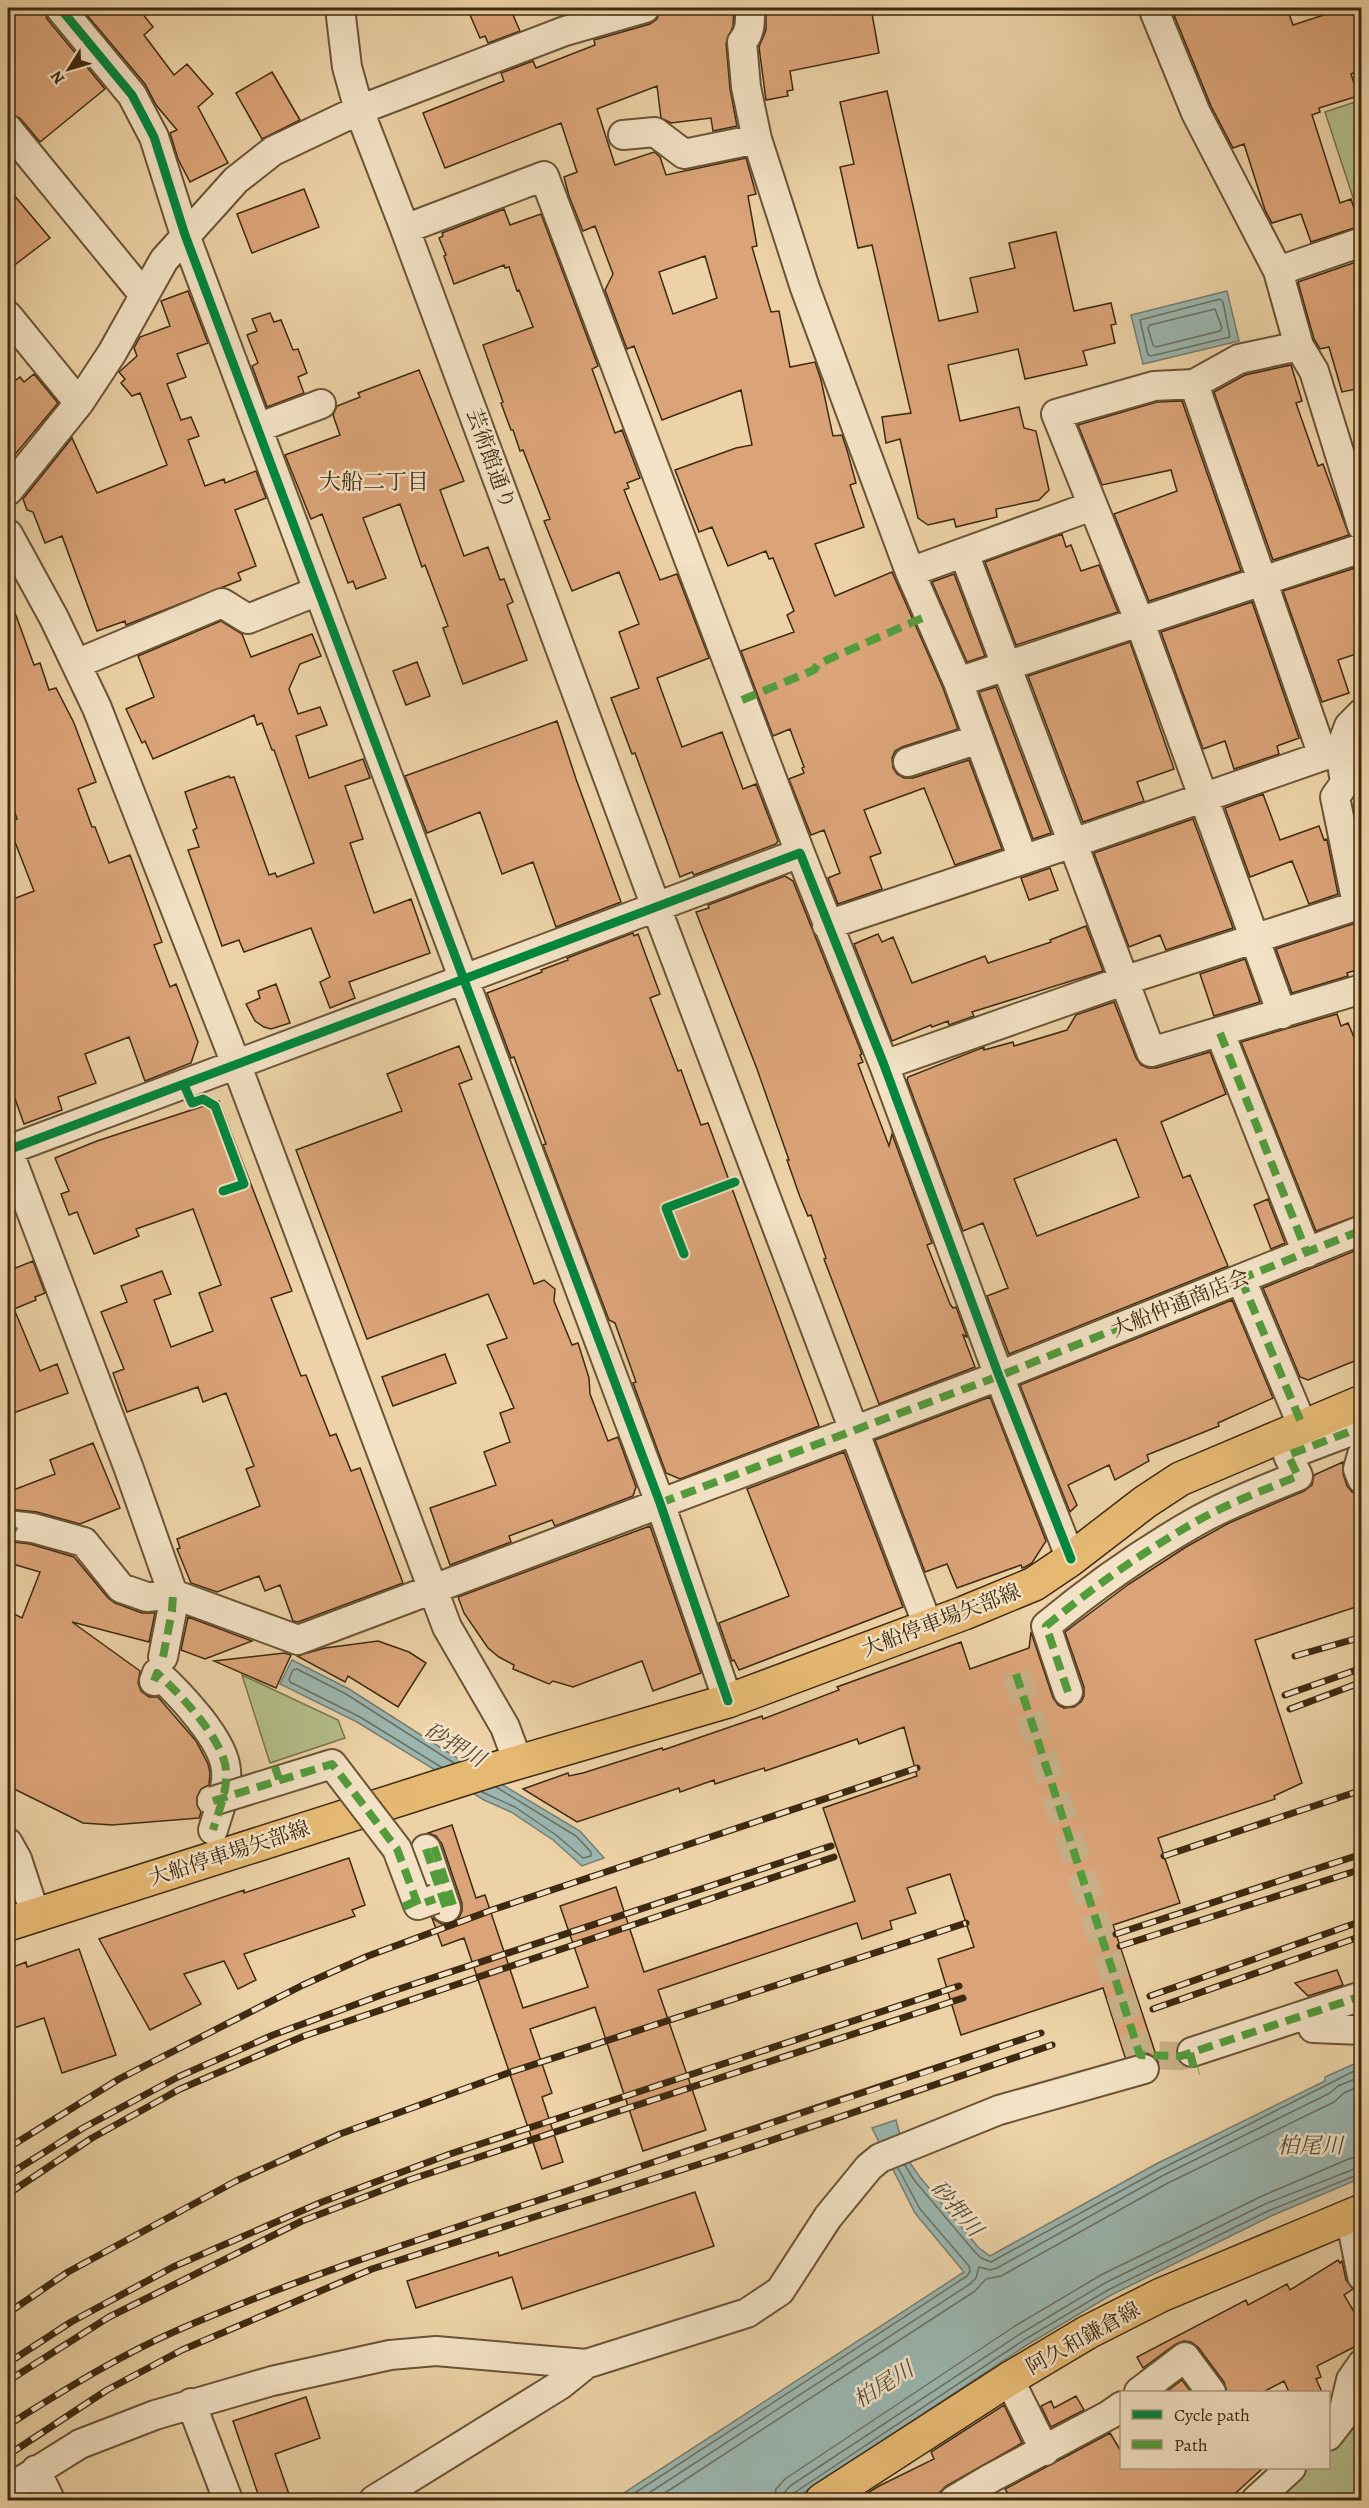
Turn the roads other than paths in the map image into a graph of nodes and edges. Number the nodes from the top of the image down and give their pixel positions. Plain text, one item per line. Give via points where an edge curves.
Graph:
1 (60, 8) edge
2 (340, 8) edge
3 (645, 8) edge
4 (750, 8) edge
5 (1153, 8) edge
6 (359, 110) junction
7 (8, 129) edge
8 (623, 135) dead end
9 (756, 139) junction
10 (405, 229) junction
11 (185, 235) junction
12 (1362, 242) edge
13 (1278, 271) junction
14 (144, 295) junction
15 (8, 316) edge
16 (1299, 346) junction
17 (1194, 384) junction
18 (79, 403) junction
19 (321, 404) dead end
20 (257, 428) junction
21 (8, 491) edge
22 (1092, 506) junction
23 (1362, 526) edge
24 (8, 534) edge
25 (1362, 548) edge
26 (964, 553) junction
27 (910, 572) junction
28 (1262, 580) junction
29 (318, 591) junction
30 (1139, 620) junction
31 (76, 664) junction
32 (1007, 666) junction
33 (958, 682) junction
34 (1362, 713) edge
35 (979, 738) junction
36 (1331, 753) junction
37 (908, 762) dead end
38 (1204, 796) junction
39 (1073, 843) junction
40 (800, 852) junction
41 (1023, 859) junction
42 (1360, 904) edge
43 (656, 907) junction
44 (827, 925) junction
45 (1256, 937) junction
46 (463, 979) junction
47 (1126, 980) junction
48 (1359, 997) edge
49 (1282, 1014) junction
50 (1220, 1033) junction
51 (235, 1065) junction
52 (884, 1065) junction
53 (8, 1150) edge
54 (1362, 1230) edge
55 (1307, 1253) junction
56 (1241, 1279) junction
57 (999, 1376) junction
58 (1362, 1402) edge
59 (1303, 1427) junction
60 (1362, 1427) edge
61 (856, 1431) junction
62 (1362, 1455) edge
63 (1362, 1479) edge
64 (660, 1503) junction
65 (10, 1530) edge
66 (1071, 1559) junction
67 (432, 1588) junction
68 (172, 1602) junction
69 (928, 1626) junction
70 (1068, 1692) dead end
71 (728, 1701) junction
72 (503, 1767) junction
73 (213, 1801) dead end
74 (213, 1830) dead end
75 (8, 1843) edge
76 (430, 1848) dead end
77 (22, 1919) edge
78 (1362, 1996) edge
79 (1313, 2028) dead end
80 (1362, 2030) edge
81 (1192, 2052) tunnel mouth
82 (1144, 2069) dead end
83 (1356, 2214) edge
84 (1362, 2276) edge
85 (586, 2364) junction
86 (1362, 2364) edge
87 (1009, 2379) junction
88 (1140, 2391) edge
89 (1210, 2391) edge
90 (1338, 2398) edge
91 (192, 2403) junction
92 (1120, 2407) edge
93 (1330, 2435) edge
94 (1045, 2451) junction
95 (1290, 2469) edge
96 (36, 2470) junction
97 (8, 2489) edge
98 (50, 2500) edge
99 (228, 2500) edge
100 (374, 2500) edge
101 (822, 2500) edge
102 (954, 2500) edge
103 (1256, 2500) edge

1 - 11 street via 132,95 154,137
2 - 6 street, 芸術館通り via 347,67
3 - 6 street via 565,31
4 - 9 street via 747,36 741,42
5 - 13 street via 1196,113
6 - 10 street, 芸術館通り
6 - 11 street via 273,151 236,180
7 - 14 street
8 - 9 street via 655,132 684,154
9 - 27 street
10 - 40 street via 543,176
10 - 43 street, 芸術館通り
11 - 14 street via 164,260
11 - 20 street
12 - 13 street
13 - 16 street
14 - 18 street
15 - 18 street
16 - 17 street via 1239,359
16 - 23 street via 1314,371
17 - 22 street via 1154,386 1056,414
17 - 28 street
18 - 21 street
19 - 20 street
20 - 29 street
22 - 26 street
22 - 30 street
24 - 31 street
25 - 28 street
26 - 27 street
26 - 32 street
27 - 33 street
28 - 30 street
28 - 36 street
29 - 31 street via 248,619 222,603
29 - 46 street
30 - 32 street
30 - 38 street
31 - 51 street via 97,708
32 - 33 street
32 - 39 street
33 - 35 street
34 - 36 street via 1348,726
35 - 37 street
35 - 41 street
36 - 38 street
36 - 42 street via 1344,783 1335,798
38 - 39 street
38 - 45 street
39 - 41 street
39 - 47 street
40 - 43 street
40 - 44 street
41 - 44 street
42 - 45 street
43 - 46 street
43 - 61 street, 芸術館通り
44 - 52 street
45 - 47 street
45 - 49 street
46 - 51 street
46 - 64 street
47 - 50 street via 1151,1052
47 - 52 street
48 - 49 street
49 - 50 street
50 - 55 street
51 - 53 street
51 - 67 street
52 - 57 street
53 - 68 street via 129,1469
54 - 55 street, 大船仲通商店会
55 - 56 street, 大船仲通商店会
56 - 57 street, 大船仲通商店会
56 - 59 street
57 - 61 street, 大船仲通商店会
57 - 66 street
58 - 59 main road, 大船停車場矢部線
59 - 66 main road, 大船停車場矢部線 via 1180,1479
60 - 70 street via 1288,1455 1298,1476 1198,1521 1112,1575 1046,1626
61 - 64 street, 大船仲通商店会
61 - 69 street, 芸術館通り
62 - 63 street via 1358,1469
64 - 67 street, 大船仲通商店会
64 - 71 street
65 - 68 street via 33,1528 84,1542 121,1588
66 - 69 main road, 大船停車場矢部線 via 1034,1584
67 - 68 street, 大船仲通商店会 via 298,1640
67 - 72 street via 453,1640 505,1727
68 - 74 street via 157,1673 175,1689 222,1756 226,1770
69 - 71 main road, 大船停車場矢部線
71 - 72 main road, 大船停車場矢部線
72 - 77 main road, 大船停車場矢部線
73 - 76 street, bridge via 277,1773 332,1764 397,1849 431,1904
75 - 77 street via 17,1859
78 - 81 street
79 - 80 street
82 - 85 street via 999,2110 880,2158 828,2217 780,2291 765,2303 747,2313
83 - 84 street
83 - 87 main road, 阿久和鎌倉線 via 1161,2295
85 - 91 street via 436,2351 402,2354 272,2380
85 - 100 street via 560,2385
86 - 90 street
87 - 94 street
87 - 101 main road, 阿久和鎌倉線
88 - 89 street via 1185,2357
90 - 93 street via 1342,2418
91 - 96 street via 80,2444
91 - 99 street
92 - 94 street
94 - 102 street
95 - 103 street
96 - 97 street
96 - 98 street

